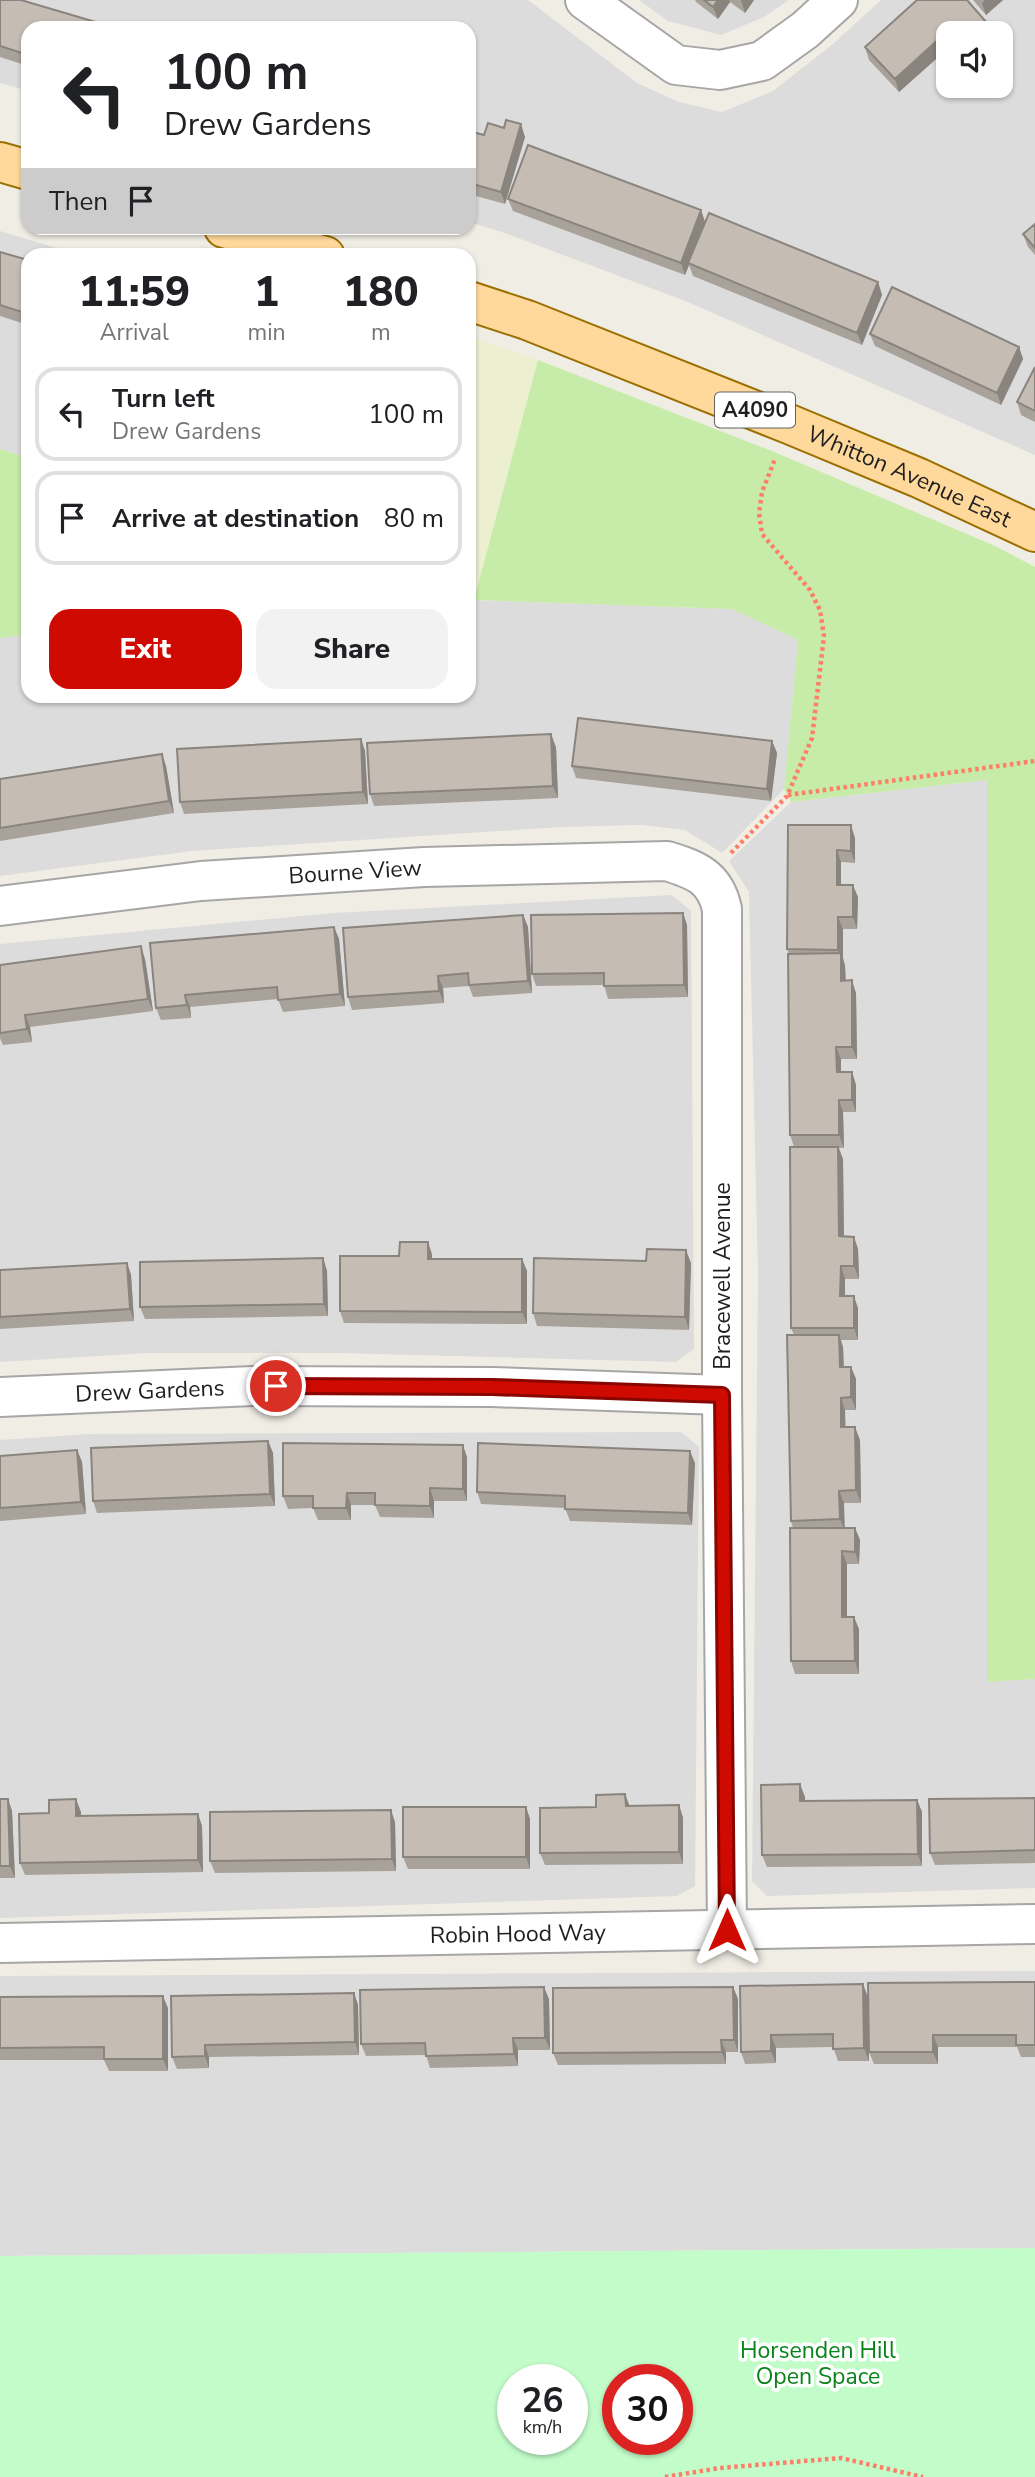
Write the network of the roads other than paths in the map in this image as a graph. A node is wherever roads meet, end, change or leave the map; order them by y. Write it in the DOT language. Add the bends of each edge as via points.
graph roads {
  1 [pos="585,0"];
  2 [pos="838,0"];
  3 [pos="0,162"];
  4 [pos="21,168"];
  5 [pos="249,235"];
  6 [pos="296,248"];
  7 [pos="476,303"];
  8 [pos="1035,532"];
  9 [pos="706,879"];
  10 [pos="0,906"];
  11 [pos="722,1395"];
  12 [pos="0,1397"];
  13 [pos="1035,1924"];
  14 [pos="727,1930"];
  15 [pos="0,1943"];
  1 -- 2 [label="street" via="676,65 720,70 762,61"];
  3 -- 4 [label="main road"];
  5 -- 6 [label="main road"];
  7 -- 8 [label="main road, Whitton Avenue East / A4090" via="789,424"];
  9 -- 10 [label="street, Bourne View" via="696,870 667,861 424,867 201,881"];
  9 -- 11 [label="street, Bracewell Avenue" via="719,893 722,909"];
  11 -- 12 [label="street, Drew Gardens" via="492,1387 253,1386"];
  11 -- 14 [label="street, Bracewell Avenue"];
  13 -- 14 [label="street, Robin Hood Way"];
  14 -- 15 [label="street, Robin Hood Way"];
}
